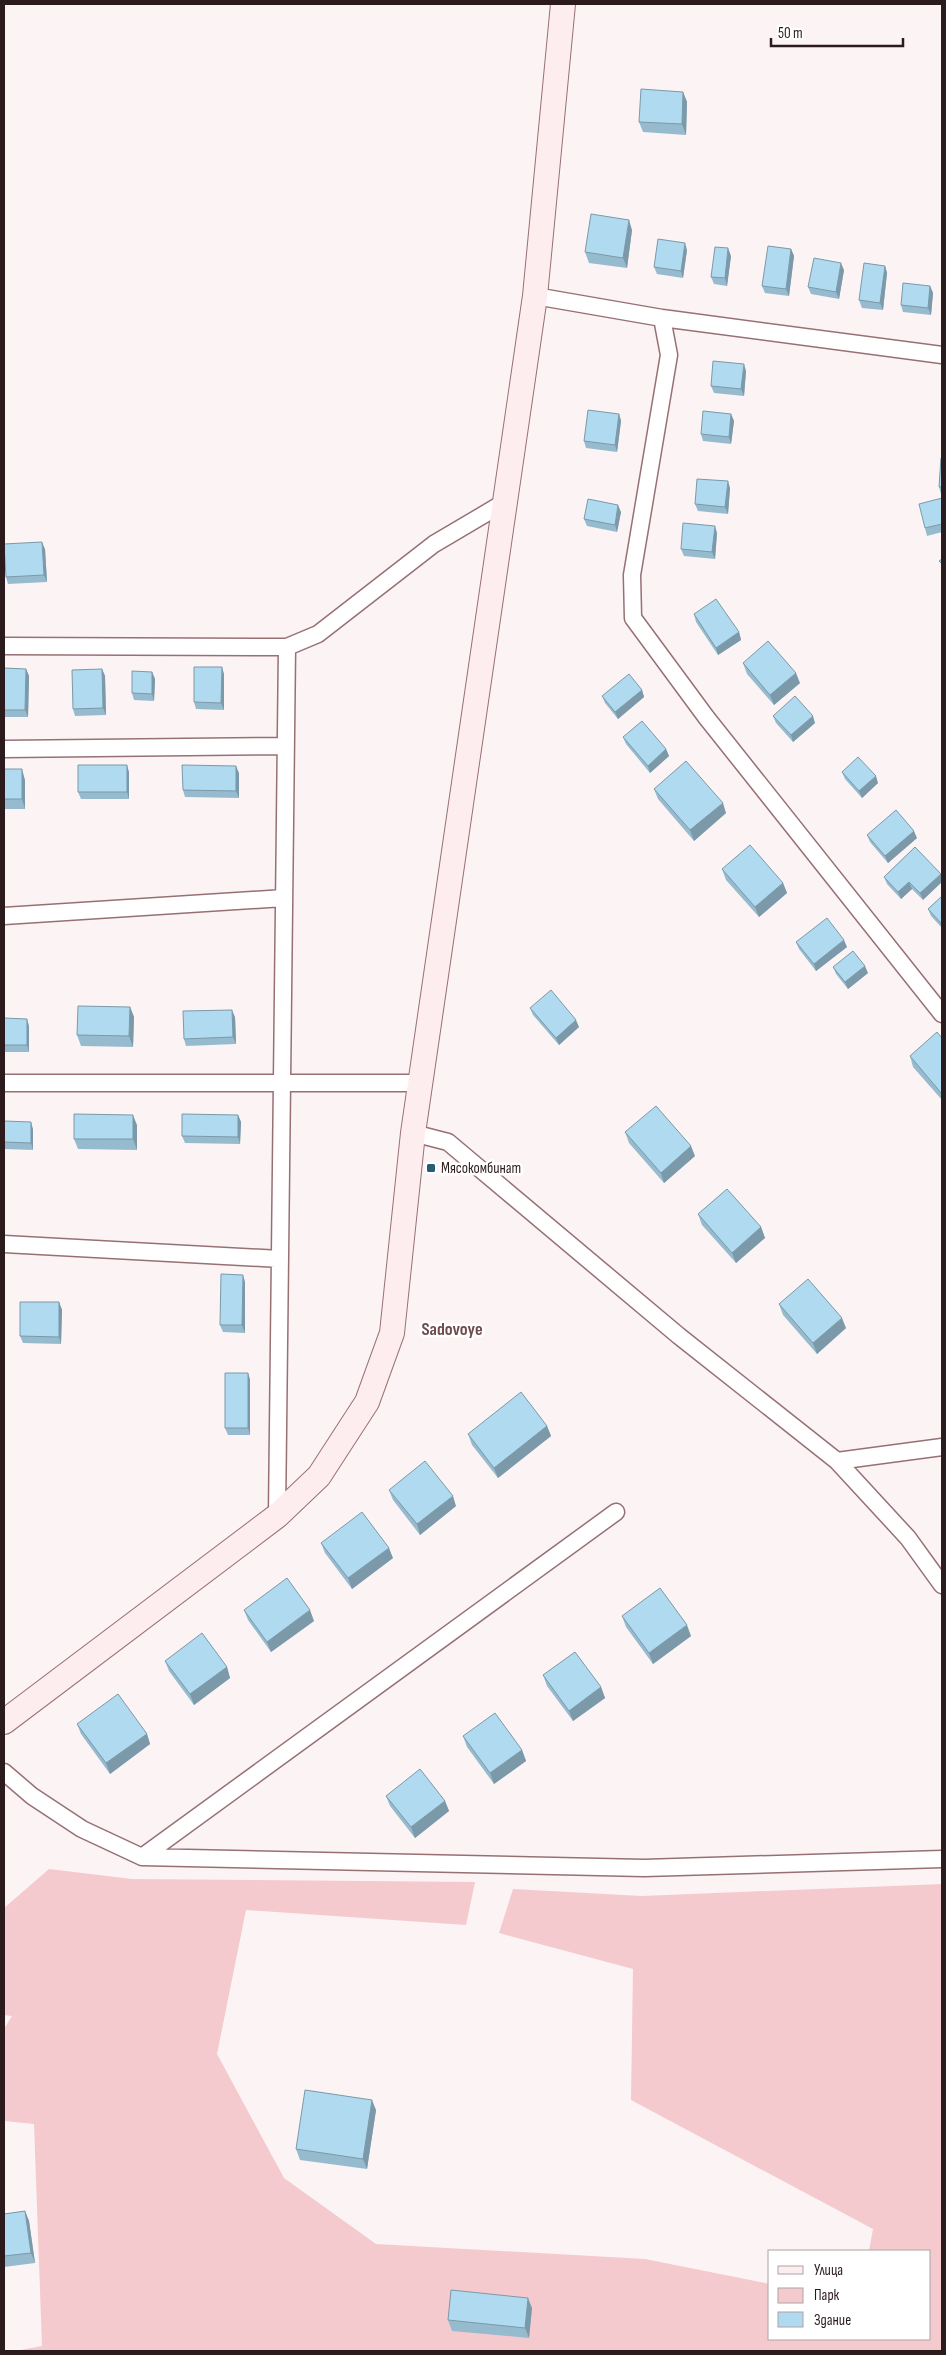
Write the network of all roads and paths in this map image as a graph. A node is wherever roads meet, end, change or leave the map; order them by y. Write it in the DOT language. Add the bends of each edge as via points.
graph roads {
  1 [pos="563,4"];
  2 [pos="535,296"];
  3 [pos="662,318"];
  4 [pos="942,355"];
  5 [pos="505,502"];
  6 [pos="4,646"];
  7 [pos="287,648"];
  8 [pos="286,746"];
  9 [pos="4,749"];
  10 [pos="284,898"];
  11 [pos="4,916"];
  12 [pos="942,1014"];
  13 [pos="282,1081"];
  14 [pos="4,1083"];
  15 [pos="420,1083"];
  16 [pos="413,1133"];
  17 [pos="4,1244"];
  18 [pos="280,1259"];
  19 [pos="942,1447"];
  20 [pos="837,1461"];
  21 [pos="616,1512"];
  22 [pos="277,1516"];
  23 [pos="942,1585"];
  24 [pos="4,1722"];
  25 [pos="4,1772"];
  26 [pos="142,1856"];
  27 [pos="942,1859"];
  1 -- 2 [label="street"];
  2 -- 3 [label="street"];
  2 -- 5 [label="street"];
  3 -- 4 [label="street"];
  3 -- 12 [label="street" via="669,355 632,575 633,618 712,725"];
  5 -- 7 [label="street" via="434,544 318,634"];
  5 -- 15 [label="street"];
  6 -- 7 [label="street"];
  7 -- 8 [label="street"];
  8 -- 9 [label="street"];
  8 -- 10 [label="street"];
  10 -- 11 [label="street"];
  10 -- 13 [label="street"];
  13 -- 14 [label="street"];
  13 -- 15 [label="street"];
  13 -- 18 [label="street"];
  15 -- 16 [label="street"];
  16 -- 20 [label="street" via="448,1142 678,1336"];
  16 -- 22 [label="street" via="392,1333 367,1402 319,1476"];
  17 -- 18 [label="street"];
  18 -- 22 [label="street"];
  19 -- 20 [label="street"];
  20 -- 23 [label="street" via="908,1538"];
  21 -- 26 [label="street"];
  22 -- 24 [label="street"];
  25 -- 26 [label="street" via="32,1796 82,1829"];
  26 -- 27 [label="street" via="644,1868"];
}
